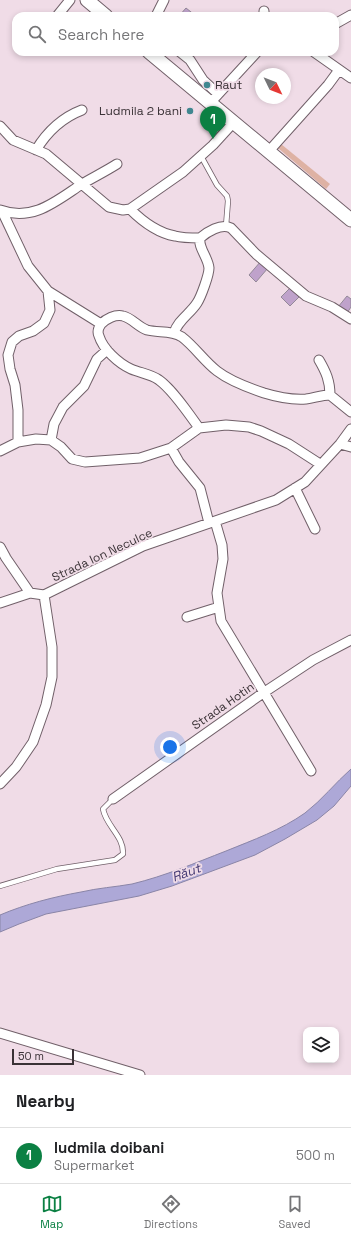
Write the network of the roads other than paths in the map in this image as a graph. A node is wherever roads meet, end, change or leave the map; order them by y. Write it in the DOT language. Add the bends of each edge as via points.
graph roads {
  1 [pos="70,0"];
  2 [pos="87,0"];
  3 [pos="164,0"];
  4 [pos="60,12"];
  5 [pos="101,12"];
  6 [pos="158,12"];
  7 [pos="351,14"];
  8 [pos="339,22"];
  9 [pos="155,56"];
  10 [pos="185,56"];
  11 [pos="254,56"];
  12 [pos="320,56"];
  13 [pos="339,70"];
  14 [pos="351,78"];
  15 [pos="214,98"];
  16 [pos="82,110"];
  17 [pos="234,122"];
  18 [pos="0,126"];
  19 [pos="36,150"];
  20 [pos="269,151"];
  21 [pos="202,156"];
  22 [pos="117,164"];
  23 [pos="81,185"];
  24 [pos="130,209"];
  25 [pos="1,210"];
  26 [pos="351,220"];
  27 [pos="226,226"];
  28 [pos="200,238"];
  29 [pos="48,291"];
  30 [pos="351,319"];
  31 [pos="101,324"];
  32 [pos="174,333"];
  33 [pos="107,350"];
  34 [pos="319,360"];
  35 [pos="330,395"];
  36 [pos="351,412"];
  37 [pos="199,428"];
  38 [pos="351,429"];
  39 [pos="52,440"];
  40 [pos="18,442"];
  41 [pos="340,444"];
  42 [pos="351,446"];
  43 [pos="172,448"];
  44 [pos="0,451"];
  45 [pos="320,464"];
  46 [pos="295,488"];
  47 [pos="212,522"];
  48 [pos="315,528"];
  49 [pos="0,547"];
  50 [pos="30,593"];
  51 [pos="44,596"];
  52 [pos="0,603"];
  53 [pos="219,607"];
  54 [pos="187,617"];
  55 [pos="351,640"];
  56 [pos="263,692"];
  57 [pos="311,771"];
  58 [pos="0,784"];
  59 [pos="113,799"];
  60 [pos="0,886"];
  61 [pos="0,1033"];
  62 [pos="140,1075"];
  1 -- 4 [label="street"];
  2 -- 5 [label="main road"];
  3 -- 6 [label="street"];
  7 -- 8 [label="street"];
  9 -- 15 [label="main road"];
  10 -- 15 [label="street"];
  11 -- 15 [label="street"];
  12 -- 13 [label="street"];
  13 -- 14 [label="street"];
  13 -- 20 [label="street"];
  15 -- 17 [label="main road"];
  16 -- 19 [label="street" via="64,119 48,132"];
  17 -- 20 [label="main road"];
  17 -- 21 [label="street"];
  18 -- 19 [label="street" via="13,140"];
  19 -- 23 [label="street" via="46,154"];
  20 -- 26 [label="main road"];
  21 -- 24 [label="street"];
  21 -- 27 [label="lane" via="217,185 227,196"];
  22 -- 23 [label="street"];
  23 -- 24 [label="street" via="109,207"];
  23 -- 25 [label="street" via="44,208 20,214"];
  24 -- 28 [label="street" via="168,235"];
  25 -- 29 [label="street" via="28,266"];
  27 -- 28 [label="street"];
  27 -- 30 [label="street" via="306,296 332,307"];
  28 -- 32 [label="street" via="209,269 197,303"];
  29 -- 31 [label="street"];
  29 -- 40 [label="street" via="50,310 44,323 12,342 8,354 18,410"];
  31 -- 32 [label="street" via="113,316 123,316 139,327"];
  31 -- 33 [label="street" via="98,335"];
  32 -- 35 [label="street" via="189,343 218,372 251,388 291,399"];
  33 -- 37 [label="street" via="129,368 160,381"];
  33 -- 39 [label="street" via="97,359 84,386 63,407 54,424"];
  34 -- 35 [label="street" via="330,382"];
  35 -- 36 [label="street"];
  37 -- 43 [label="street"];
  37 -- 45 [label="street" via="226,425 249,427 289,444"];
  38 -- 41 [label="street, Strada Ion Neculce"];
  39 -- 40 [label="street"];
  39 -- 43 [label="street" via="72,459 85,462 140,458"];
  40 -- 44 [label="street"];
  41 -- 42 [label="street"];
  41 -- 45 [label="street, Strada Ion Neculce"];
  43 -- 47 [label="street" via="179,462 200,488"];
  45 -- 46 [label="street, Strada Ion Neculce" via="305,482"];
  46 -- 47 [label="street, Strada Ion Neculce" via="276,500"];
  46 -- 48 [label="street"];
  47 -- 51 [label="street, Strada Ion Neculce" via="143,546"];
  47 -- 53 [label="street" via="222,545 223,559 217,593"];
  49 -- 50 [label="street"];
  50 -- 51 [label="street, Strada Ion Neculce"];
  50 -- 52 [label="street"];
  51 -- 58 [label="street" via="52,647 52,677 46,705 33,742 16,767"];
  53 -- 54 [label="street"];
  53 -- 56 [label="street" via="221,621"];
  55 -- 56 [label="street, Strada Hotin" via="313,660"];
  56 -- 57 [label="street"];
  56 -- 59 [label="street, Strada Hotin"];
  59 -- 60 [label="lane" via="103,808 104,817 124,846 123,854 115,860 57,869"];
  61 -- 62 [label="street"];
}
